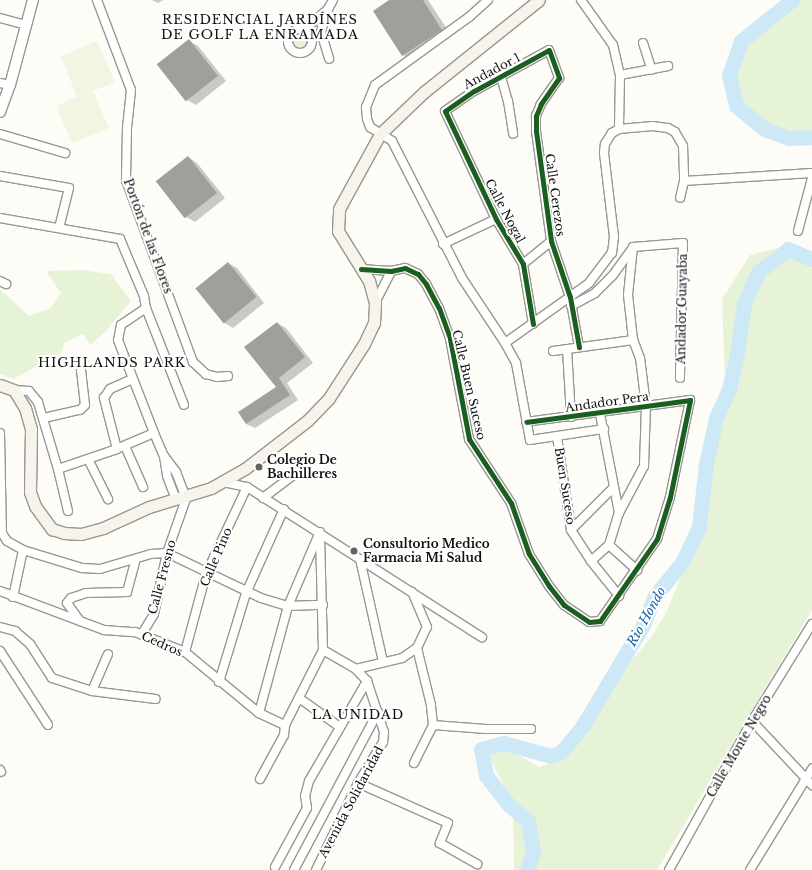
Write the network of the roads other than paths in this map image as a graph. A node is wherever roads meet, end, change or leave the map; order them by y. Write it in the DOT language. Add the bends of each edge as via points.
graph roads {
  1 [pos="33,0"];
  2 [pos="97,0"];
  3 [pos="333,0"];
  4 [pos="488,0"];
  5 [pos="539,0"];
  6 [pos="581,0"];
  7 [pos="328,9"];
  8 [pos="0,18"];
  9 [pos="27,25"];
  10 [pos="304,30"];
  11 [pos="643,43"];
  12 [pos="548,50"];
  13 [pos="329,59"];
  14 [pos="668,66"];
  15 [pos="652,70"];
  16 [pos="620,75"];
  17 [pos="501,77"];
  18 [pos="0,83"];
  19 [pos="10,86"];
  20 [pos="445,111"];
  21 [pos="0,112"];
  22 [pos="619,129"];
  23 [pos="0,134"];
  24 [pos="380,134"];
  25 [pos="512,134"];
  26 [pos="65,153"];
  27 [pos="812,173"];
  28 [pos="0,176"];
  29 [pos="812,178"];
  30 [pos="684,181"];
  31 [pos="680,198"];
  32 [pos="0,218"];
  33 [pos="496,219"];
  34 [pos="59,228"];
  35 [pos="798,231"];
  36 [pos="551,241"];
  37 [pos="443,244"];
  38 [pos="633,247"];
  39 [pos="523,264"];
  40 [pos="361,269"];
  41 [pos="391,271"];
  42 [pos="570,297"];
  43 [pos="375,303"];
  44 [pos="571,306"];
  45 [pos="146,308"];
  46 [pos="533,324"];
  47 [pos="633,340"];
  48 [pos="505,343"];
  49 [pos="579,347"];
  50 [pos="567,349"];
  51 [pos="553,351"];
  52 [pos="80,361"];
  53 [pos="228,376"];
  54 [pos="680,378"];
  55 [pos="132,379"];
  56 [pos="0,385"];
  57 [pos="14,390"];
  58 [pos="184,405"];
  59 [pos="646,406"];
  60 [pos="600,414"];
  61 [pos="44,418"];
  62 [pos="570,418"];
  63 [pos="526,422"];
  64 [pos="604,429"];
  65 [pos="0,433"];
  66 [pos="154,433"];
  67 [pos="557,437"];
  68 [pos="121,448"];
  69 [pos="88,459"];
  70 [pos="58,469"];
  71 [pos="300,470"];
  72 [pos="223,482"];
  73 [pos="143,487"];
  74 [pos="247,487"];
  75 [pos="613,488"];
  76 [pos="183,497"];
  77 [pos="263,498"];
  78 [pos="108,499"];
  79 [pos="284,509"];
  80 [pos="68,510"];
  81 [pos="619,513"];
  82 [pos="571,530"];
  83 [pos="320,532"];
  84 [pos="609,545"];
  85 [pos="23,550"];
  86 [pos="167,553"];
  87 [pos="136,559"];
  88 [pos="360,559"];
  89 [pos="591,561"];
  90 [pos="637,570"];
  91 [pos="206,574"];
  92 [pos="0,592"];
  93 [pos="412,592"];
  94 [pos="246,593"];
  95 [pos="14,596"];
  96 [pos="619,596"];
  97 [pos="323,605"];
  98 [pos="288,606"];
  99 [pos="81,622"];
  100 [pos="812,624"];
  101 [pos="0,627"];
  102 [pos="142,634"];
  103 [pos="482,638"];
  104 [pos="417,648"];
  105 [pos="323,650"];
  106 [pos="185,652"];
  107 [pos="1,653"];
  108 [pos="108,654"];
  109 [pos="383,662"];
  110 [pos="356,669"];
  111 [pos="367,681"];
  112 [pos="219,682"];
  113 [pos="92,691"];
  114 [pos="298,698"];
  115 [pos="155,699"];
  116 [pos="378,712"];
  117 [pos="259,713"];
  118 [pos="752,721"];
  119 [pos="48,725"];
  120 [pos="285,725"];
  121 [pos="432,725"];
  122 [pos="340,727"];
  123 [pos="531,729"];
  124 [pos="414,763"];
  125 [pos="812,769"];
  126 [pos="260,779"];
  127 [pos="809,782"];
  128 [pos="358,783"];
  129 [pos="477,864"];
  130 [pos="275,867"];
  131 [pos="294,870"];
  132 [pos="316,870"];
  133 [pos="669,870"];
  134 [pos="750,870"];
  1 -- 9 [label="street"];
  2 -- 53 [label="street, Portón de las Flores" via="131,90 126,180 193,362 206,374"];
  3 -- 7 [label="street"];
  4 -- 24 [label="street" via="469,17 376,85 366,107 366,113 370,127"];
  5 -- 24 [label="main road" via="424,92"];
  6 -- 16 [label="street" via="613,45"];
  7 -- 10 [label="street"];
  7 -- 13 [label="street" via="321,32"];
  8 -- 9 [label="street"];
  9 -- 19 [label="street"];
  11 -- 15 [label="street"];
  12 -- 17 [label="street, Andador 1"];
  12 -- 36 [label="street, Calle Cerezos" via="559,78 539,110 536,132"];
  14 -- 15 [label="street"];
  15 -- 16 [label="street"];
  16 -- 22 [label="street"];
  17 -- 20 [label="street, Andador 1" via="474,90"];
  17 -- 25 [label="street" via="508,101"];
  18 -- 19 [label="street"];
  19 -- 21 [label="street"];
  20 -- 33 [label="street, Calle Nogal"];
  22 -- 30 [label="street" via="653,126 668,128 675,132 683,146"];
  22 -- 42 [label="street" via="607,138 604,153 614,236 612,253 589,283"];
  23 -- 26 [label="street"];
  24 -- 37 [label="street" via="392,141"];
  24 -- 40 [label="main road" via="339,209 338,231"];
  27 -- 30 [label="street"];
  28 -- 34 [label="street" via="69,188"];
  29 -- 35 [label="street"];
  30 -- 31 [label="street"];
  32 -- 34 [label="street"];
  33 -- 37 [label="street"];
  33 -- 39 [label="street, Calle Nogal"];
  34 -- 45 [label="street" via="120,239 144,296"];
  36 -- 39 [label="street"];
  36 -- 42 [label="street, Calle Cerezos"];
  37 -- 48 [label="street" via="466,285"];
  38 -- 44 [label="street" via="613,275 595,293"];
  38 -- 47 [label="street" via="628,295"];
  38 -- 54 [label="street, Andador Guayaba" via="683,243"];
  39 -- 46 [label="street, Calle Nogal"];
  40 -- 41 [label="street, Calle Buen Suceso"];
  40 -- 43 [label="main road" via="369,281"];
  41 -- 43 [label="street"];
  41 -- 96 [label="street, Calle Buen Suceso" via="405,268 418,274 426,284 450,339 469,439 511,503 529,554 538,570 564,605 589,622 600,621"];
  42 -- 44 [label="street, Calle Cerezos"];
  42 -- 46 [label="street"];
  43 -- 72 [label="main road" via="374,323 364,344 329,398 308,420"];
  44 -- 49 [label="street, Calle Cerezos"];
  45 -- 55 [label="street" via="122,326 118,333 118,340"];
  45 -- 58 [label="street"];
  46 -- 48 [label="street"];
  47 -- 49 [label="street"];
  47 -- 59 [label="street" via="640,358"];
  48 -- 63 [label="street" via="516,363"];
  49 -- 50 [label="street"];
  50 -- 51 [label="street"];
  50 -- 62 [label="street"];
  52 -- 61 [label="street" via="85,405 80,410"];
  55 -- 66 [label="street"];
  55 -- 68 [label="street" via="110,389 104,398"];
  56 -- 57 [label="main road"];
  57 -- 61 [label="street" via="29,391 38,402"];
  57 -- 76 [label="main road" via="25,408 31,430 30,492 35,506 52,529 81,534"];
  59 -- 60 [label="street, Andador Pera"];
  59 -- 81 [label="street" via="644,466"];
  59 -- 90 [label="street, Andador Pera" via="690,400 670,497 657,540"];
  60 -- 62 [label="street, Andador Pera"];
  60 -- 64 [label="street"];
  61 -- 70 [label="street"];
  62 -- 63 [label="street, Andador Pera"];
  63 -- 67 [label="street, Buen Suceso" via="530,440"];
  64 -- 67 [label="street"];
  64 -- 75 [label="street"];
  65 -- 85 [label="street" via="2,533 7,541"];
  66 -- 68 [label="street"];
  66 -- 76 [label="street" via="164,456 176,472"];
  67 -- 82 [label="street, Buen Suceso"];
  68 -- 69 [label="street"];
  68 -- 73 [label="street"];
  69 -- 70 [label="street"];
  69 -- 78 [label="street"];
  70 -- 80 [label="street"];
  71 -- 77 [label="street"];
  72 -- 74 [label="street"];
  72 -- 76 [label="main road"];
  74 -- 77 [label="street"];
  74 -- 91 [label="street, Calle Pino"];
  75 -- 81 [label="street"];
  75 -- 82 [label="street"];
  76 -- 86 [label="street, Calle Fresno"];
  77 -- 79 [label="street"];
  79 -- 83 [label="street"];
  79 -- 94 [label="street"];
  81 -- 84 [label="street"];
  82 -- 89 [label="street, Buen Suceso"];
  83 -- 88 [label="street"];
  83 -- 97 [label="street"];
  83 -- 98 [label="street"];
  84 -- 89 [label="street"];
  84 -- 90 [label="street"];
  85 -- 87 [label="street" via="82,568 100,569"];
  85 -- 95 [label="street"];
  86 -- 87 [label="street" via="151,554"];
  86 -- 91 [label="street"];
  86 -- 102 [label="street, Calle Fresno" via="154,614"];
  87 -- 99 [label="street" via="127,592 86,593 71,598 67,603"];
  88 -- 93 [label="street"];
  88 -- 109 [label="street"];
  89 -- 96 [label="street, Buen Suceso"];
  90 -- 96 [label="street"];
  91 -- 94 [label="street"];
  91 -- 106 [label="street, Calle Pino"];
  92 -- 95 [label="street, Cedros"];
  93 -- 103 [label="street"];
  93 -- 104 [label="street" via="427,626"];
  94 -- 98 [label="street"];
  94 -- 112 [label="street"];
  95 -- 99 [label="street, Cedros"];
  97 -- 98 [label="street"];
  97 -- 105 [label="street"];
  98 -- 117 [label="street"];
  99 -- 102 [label="street, Cedros" via="104,630"];
  100 -- 118 [label="street, Calle Monte Negro"];
  101 -- 113 [label="street" via="15,632 30,644 52,678"];
  102 -- 106 [label="street, Cedros"];
  104 -- 109 [label="street" via="402,658"];
  104 -- 121 [label="street" via="428,690"];
  105 -- 110 [label="street, Avenida Solidaridad"];
  105 -- 114 [label="street"];
  106 -- 112 [label="street, Cedros"];
  107 -- 119 [label="street"];
  108 -- 113 [label="street"];
  109 -- 110 [label="street"];
  110 -- 111 [label="street, Avenida Solidaridad"];
  111 -- 116 [label="street, Avenida Solidaridad"];
  111 -- 122 [label="street"];
  112 -- 117 [label="street, Cedros"];
  113 -- 115 [label="street"];
  114 -- 120 [label="street"];
  114 -- 122 [label="street"];
  116 -- 128 [label="street, Avenida Solidaridad" via="384,732 383,742"];
  116 -- 131 [label="street"];
  117 -- 120 [label="street, Cedros"];
  118 -- 127 [label="street"];
  118 -- 133 [label="street, Calle Monte Negro"];
  120 -- 126 [label="street" via="284,735"];
  121 -- 123 [label="street"];
  121 -- 124 [label="street"];
  122 -- 130 [label="street" via="309,780 305,796 307,808"];
  125 -- 127 [label="street"];
  127 -- 134 [label="street"];
  128 -- 129 [label="street" via="448,823 440,843"];
  128 -- 132 [label="street, Avenida Solidaridad"];
}
